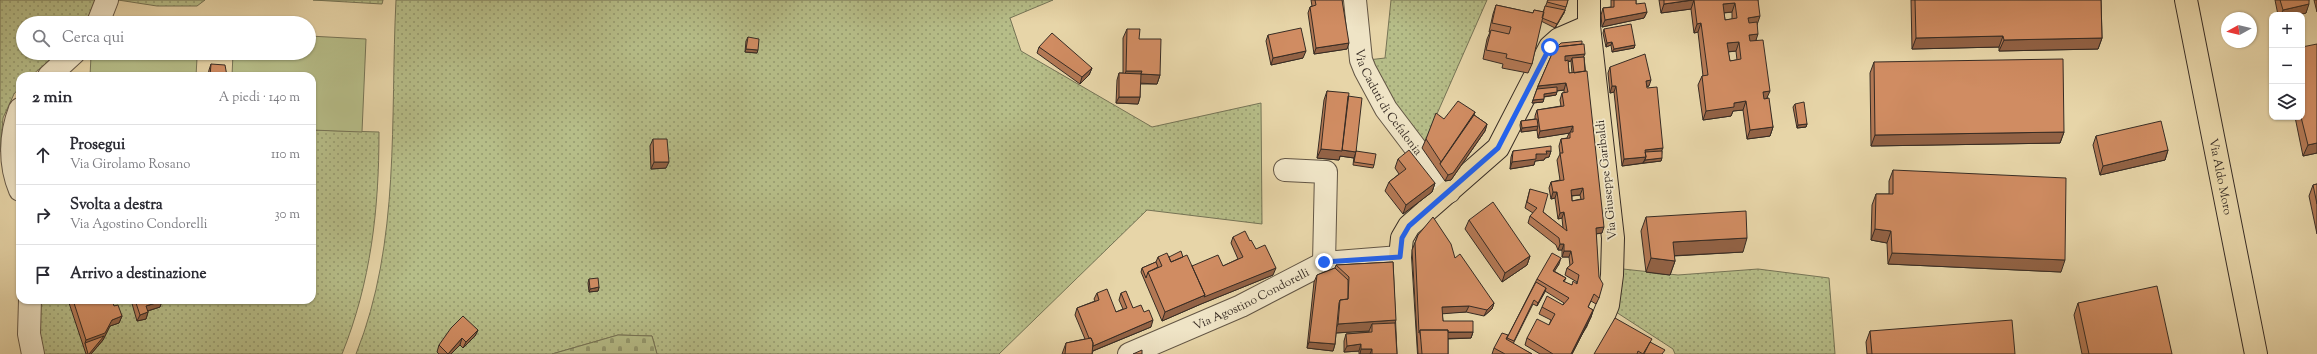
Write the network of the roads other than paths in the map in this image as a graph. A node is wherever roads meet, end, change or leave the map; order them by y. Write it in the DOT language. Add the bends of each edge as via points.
graph roads {
  1 [pos="107,0"];
  2 [pos="1354,0"];
  3 [pos="1589,0"];
  4 [pos="2186,0"];
  5 [pos="101,16"];
  6 [pos="1589,26"];
  7 [pos="66,60"];
  8 [pos="53,72"];
  9 [pos="16,119"];
  10 [pos="1285,170"];
  11 [pos="16,175"];
  12 [pos="1449,192"];
  13 [pos="1400,257"];
  14 [pos="1324,262"];
  15 [pos="30,304"];
  16 [pos="33,354"];
  17 [pos="1129,354"];
  18 [pos="1406,354"];
  19 [pos="1583,354"];
  20 [pos="2256,354"];
  1 -- 5 [label="street"];
  2 -- 12 [label="street, Via Caduti di Cefalonia" via="1361,60 1365,70 1386,109"];
  3 -- 6 [label="main road, Via Giuseppe Garibaldi"];
  4 -- 20 [label="main road, Via Aldo Moro"];
  6 -- 12 [label="main road" via="1560,39 1550,47 1498,148"];
  6 -- 19 [label="main road, Via Giuseppe Garibaldi" via="1609,194 1613,261 1608,305 1597,332"];
  7 -- 8 [label="street"];
  9 -- 11 [label="street" via="12,145"];
  10 -- 14 [label="street" via="1326,172"];
  12 -- 13 [label="main road" via="1409,226 1402,238"];
  13 -- 14 [label="street, Via Agostino Condorelli"];
  13 -- 18 [label="main road"];
  14 -- 17 [label="street, Via Agostino Condorelli" via="1241,306"];
  15 -- 16 [label="street" via="29,334"];
}
